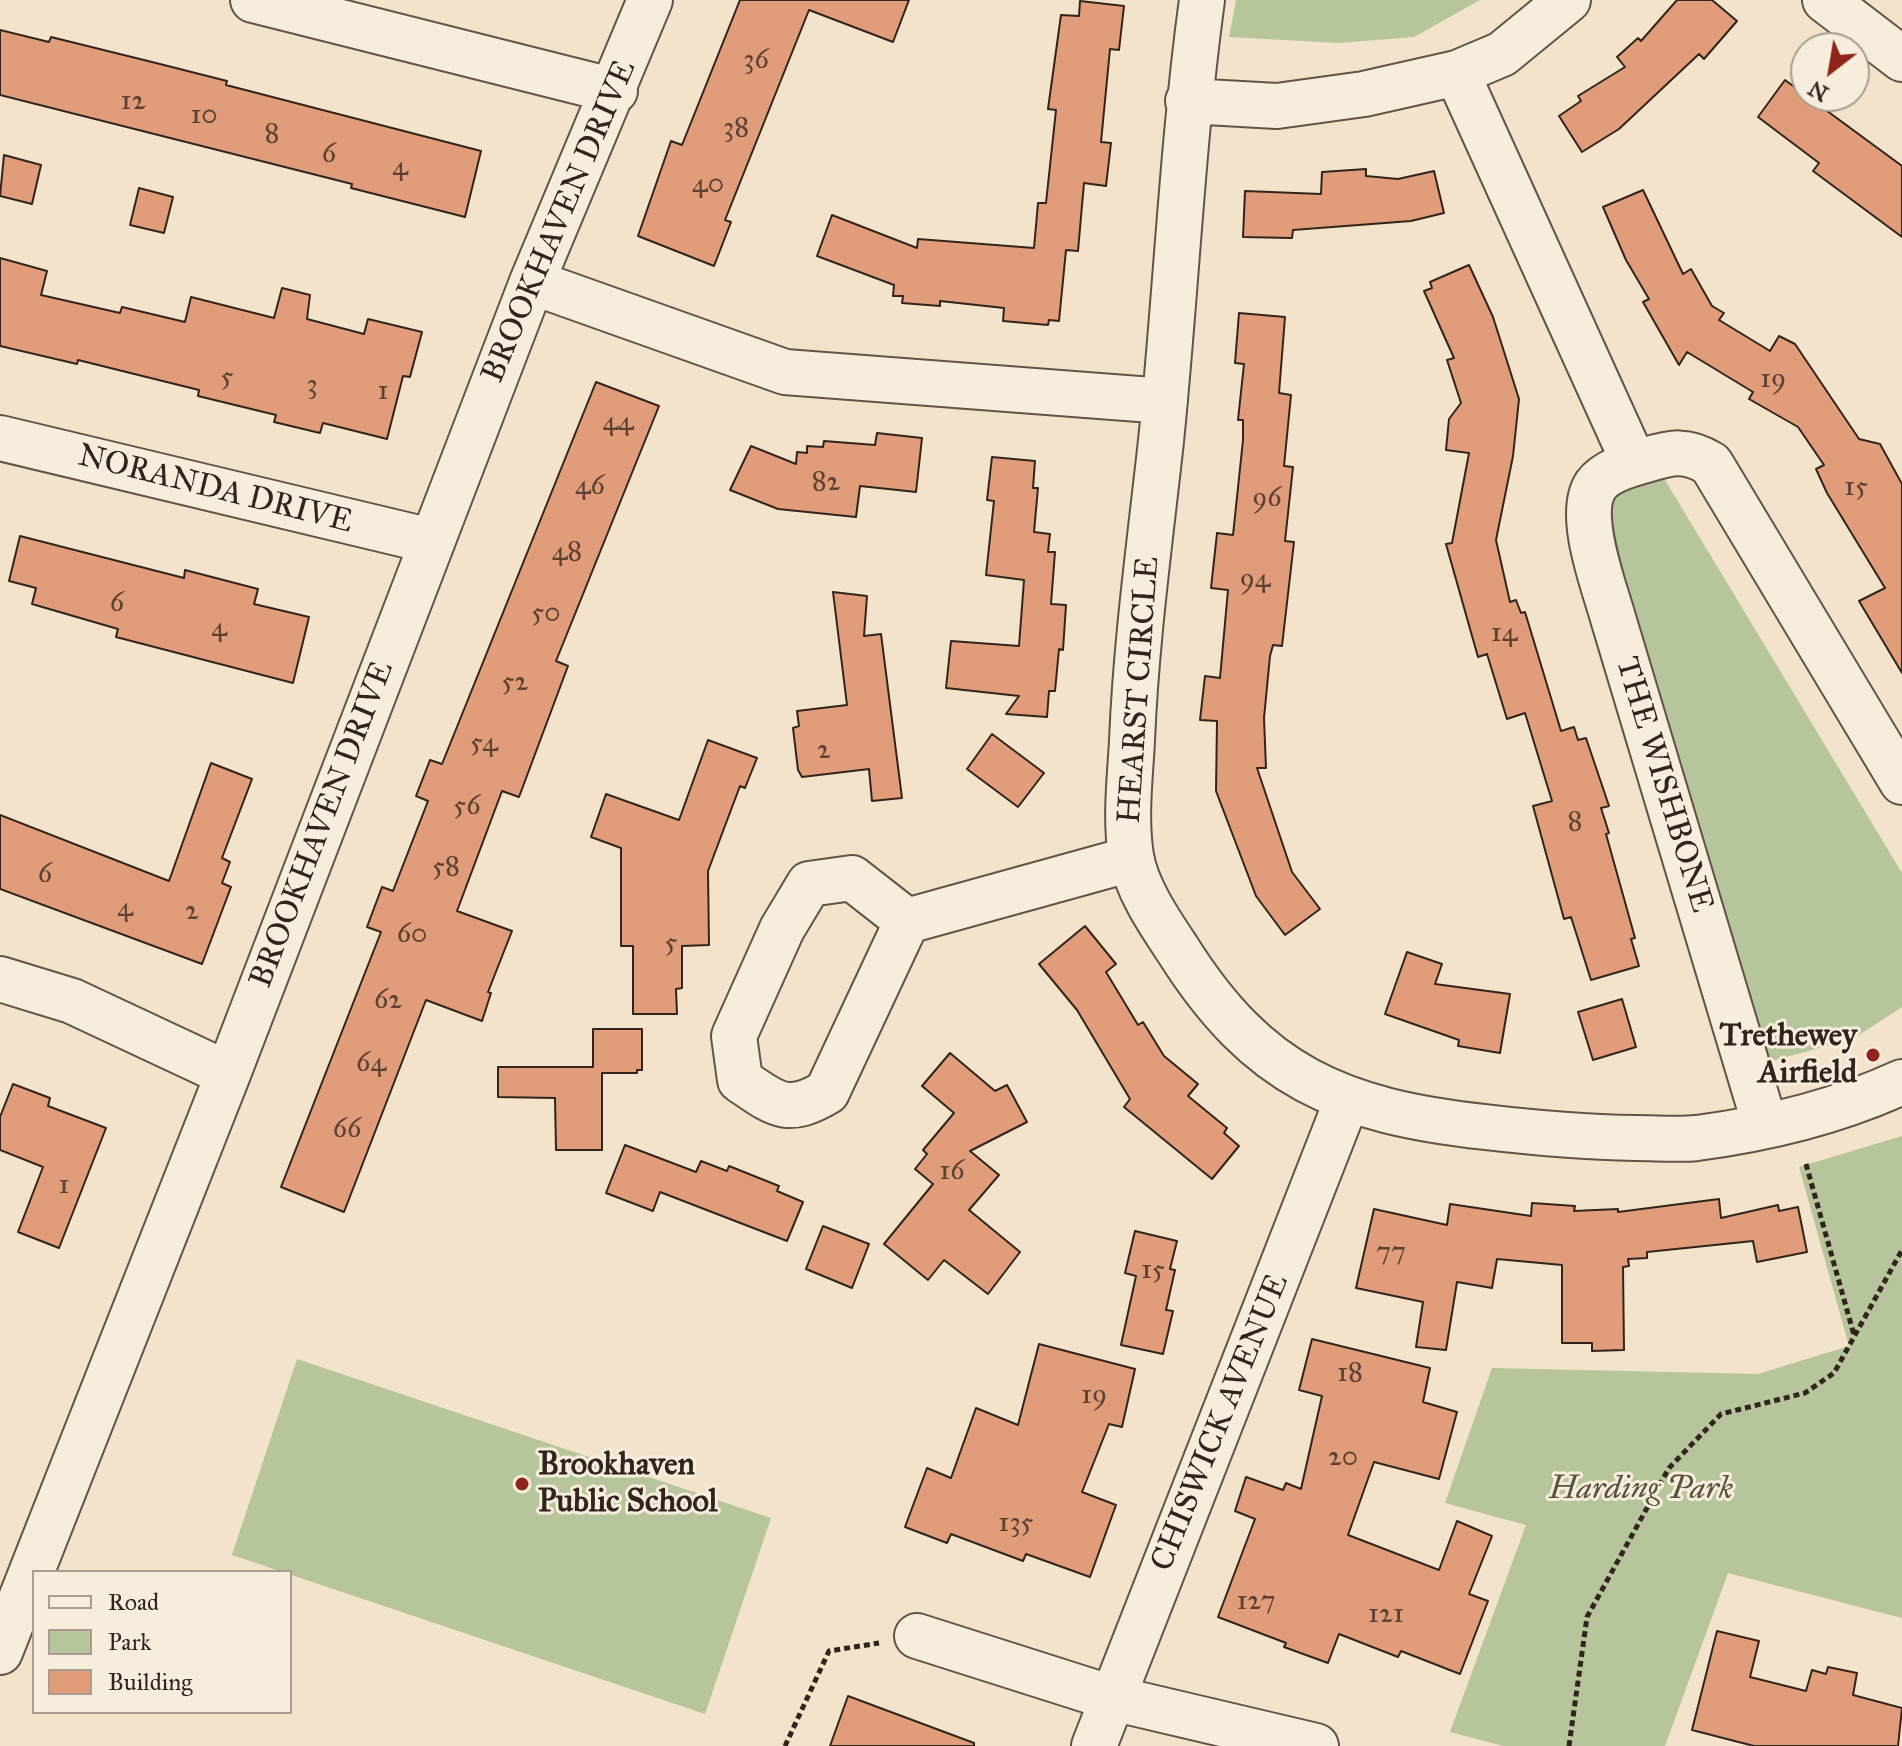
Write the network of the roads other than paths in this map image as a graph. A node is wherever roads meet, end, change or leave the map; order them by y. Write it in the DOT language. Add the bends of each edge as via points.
graph roads {
  1 [pos="253,0"];
  2 [pos="650,0"];
  3 [pos="1202,0"];
  4 [pos="1568,0"];
  5 [pos="1825,0"];
  6 [pos="1901,56"];
  7 [pos="1457,73"];
  8 [pos="615,91"];
  9 [pos="1188,101"];
  10 [pos="532,282"];
  11 [pos="1165,401"];
  12 [pos="0,438"];
  13 [pos="1634,463"];
  14 [pos="431,541"];
  15 [pos="1902,782"];
  16 [pos="1131,859"];
  17 [pos="907,921"];
  18 [pos="0,979"];
  19 [pos="228,1074"];
  20 [pos="1902,1082"];
  21 [pos="1347,1100"];
  22 [pos="1765,1125"];
  23 [pos="10,1596"];
  24 [pos="917,1636"];
  25 [pos="0,1652"];
  26 [pos="1112,1698"];
  27 [pos="1094,1746"];
  28 [pos="1316,1746"];
  1 -- 8 [label="street"];
  2 -- 8 [label="street, BROOKHAVEN DRIVE"];
  3 -- 9 [label="street, HEARST CIRCLE"];
  4 -- 7 [label="street" via="1502,54"];
  5 -- 6 [label="street"];
  7 -- 9 [label="street" via="1277,106"];
  7 -- 13 [label="street"];
  8 -- 10 [label="street, BROOKHAVEN DRIVE"];
  9 -- 11 [label="street, HEARST CIRCLE"];
  10 -- 11 [label="street" via="785,372"];
  10 -- 14 [label="street, BROOKHAVEN DRIVE"];
  11 -- 16 [label="street, HEARST CIRCLE" via="1133,707"];
  12 -- 14 [label="street, NORANDA DRIVE"];
  13 -- 15 [label="street, THE WISHBONE" via="1679,451 1711,464"];
  13 -- 22 [label="street, THE WISHBONE" via="1595,485 1589,511 1593,542"];
  14 -- 19 [label="street, BROOKHAVEN DRIVE"];
  16 -- 17 [label="street"];
  16 -- 21 [label="street, HEARST CIRCLE" via="1157,917 1214,1005 1258,1050"];
  17 -- 17 [label="street" via="852,878 809,884 782,929 734,1036 740,1080 774,1103 804,1106 827,1092"];
  18 -- 19 [label="street" via="72,1001"];
  19 -- 23 [label="street, BROOKHAVEN DRIVE"];
  20 -- 22 [label="street, HEARST CIRCLE" via="1865,1099"];
  21 -- 22 [label="street, HEARST CIRCLE" via="1420,1120 1563,1136 1694,1139"];
  21 -- 26 [label="street, CHISWICK AVENUE"];
  23 -- 25 [label="street, BROOKHAVEN DRIVE"];
  24 -- 26 [label="street"];
  26 -- 27 [label="street, CHISWICK AVENUE"];
  26 -- 28 [label="street"];
}
